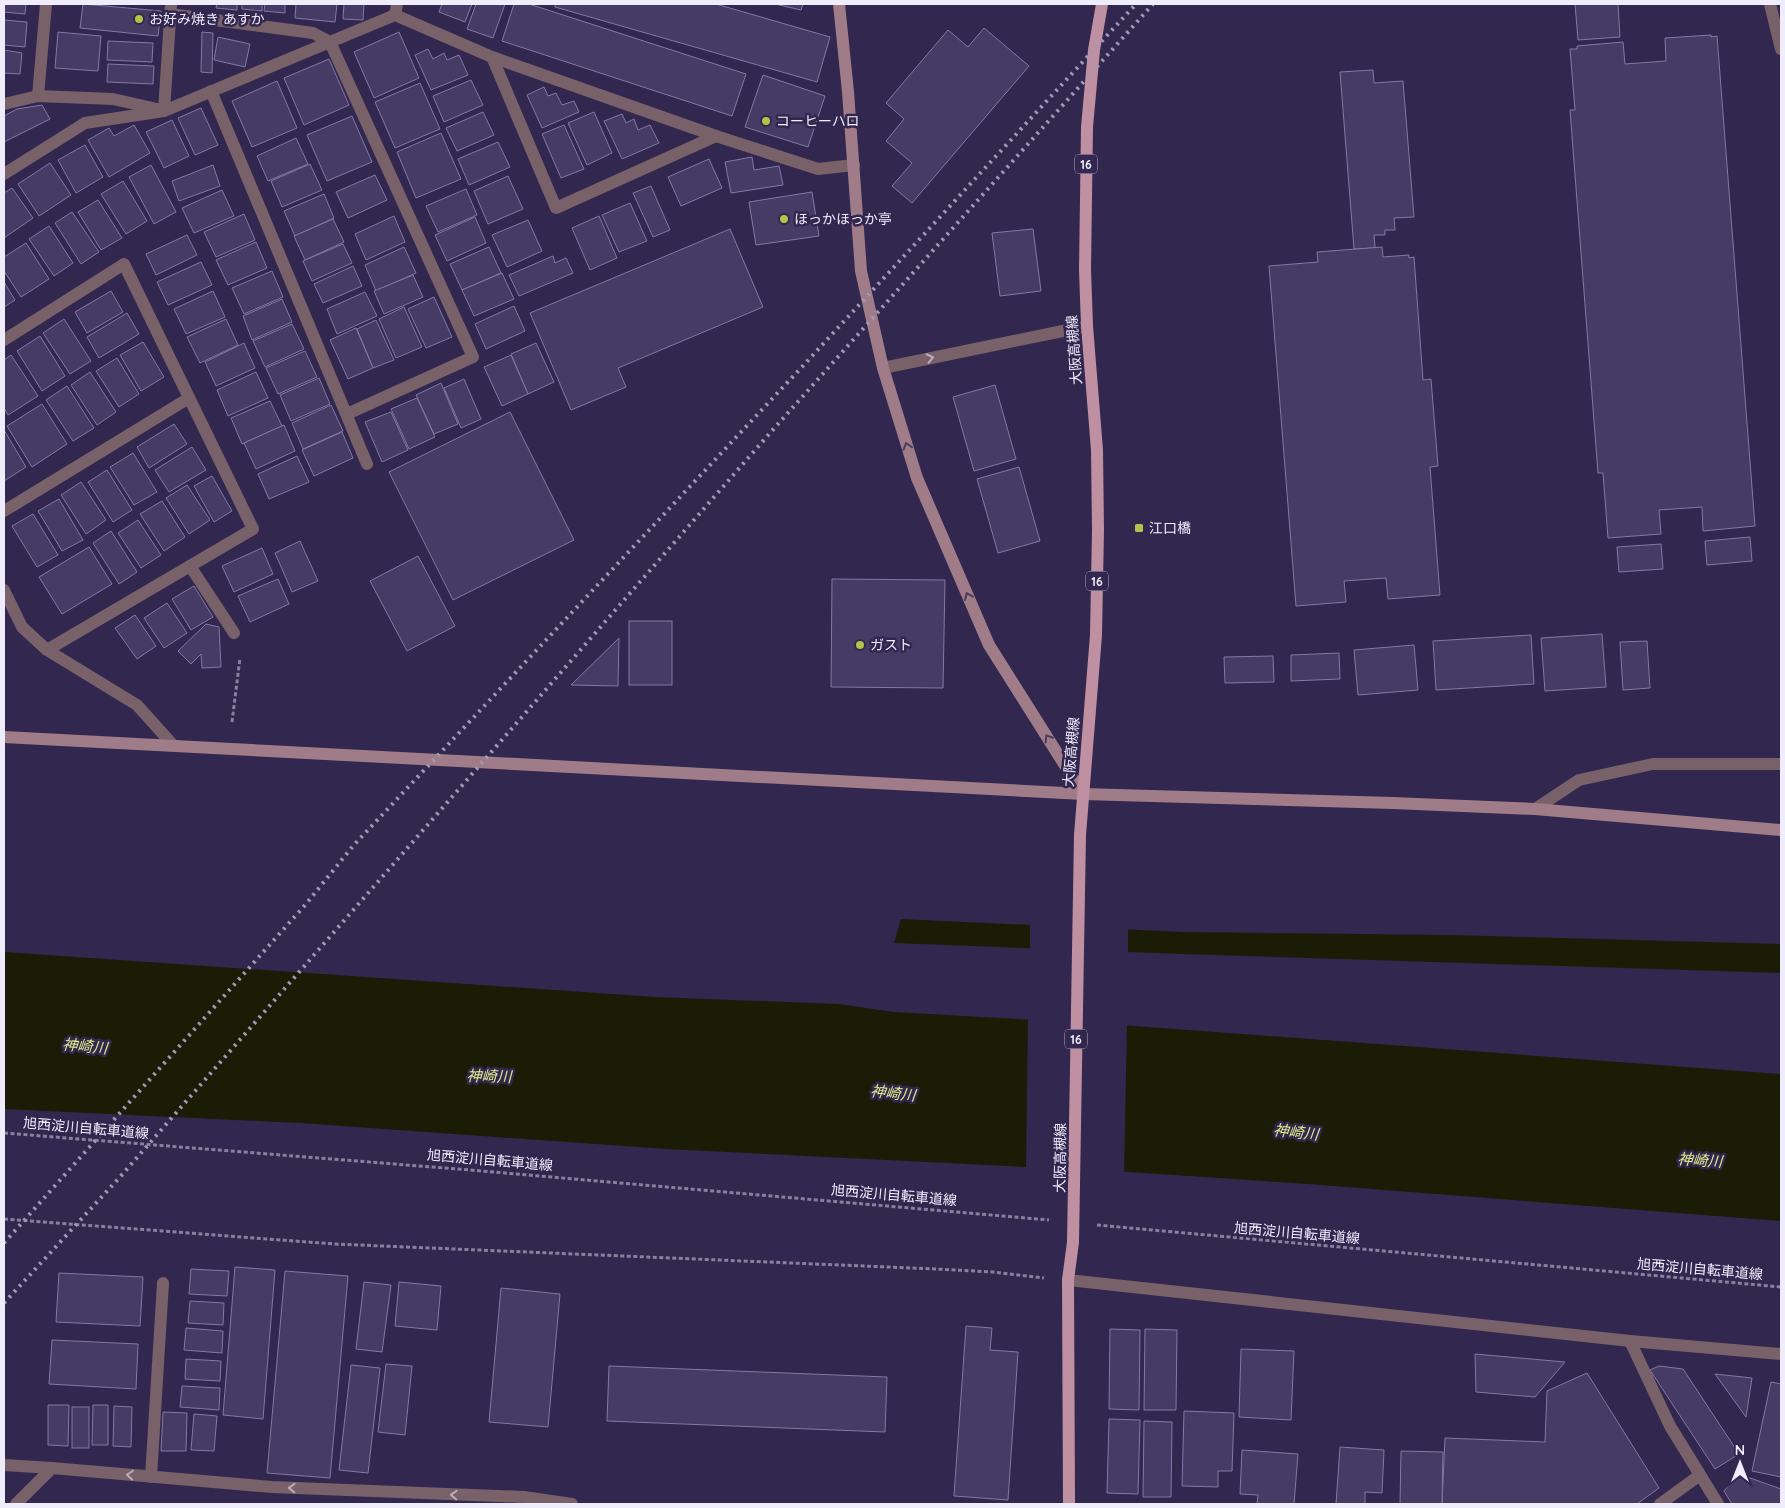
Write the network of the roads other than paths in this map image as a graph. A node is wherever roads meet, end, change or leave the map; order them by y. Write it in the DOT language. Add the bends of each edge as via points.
graph roads {
  1 [pos="46,4"];
  2 [pos="839,4"];
  3 [pos="1102,4"];
  4 [pos="1770,4"];
  5 [pos="170,9"];
  6 [pos="396,9"];
  7 [pos="330,42"];
  8 [pos="1781,48"];
  9 [pos="492,57"];
  10 [pos="211,91"];
  11 [pos="38,96"];
  12 [pos="4,104"];
  13 [pos="164,111"];
  14 [pos="716,136"];
  15 [pos="854,165"];
  16 [pos="4,174"];
  17 [pos="1086,326"];
  18 [pos="4,340"];
  19 [pos="883,368"];
  20 [pos="189,398"];
  21 [pos="347,414"];
  22 [pos="368,464"];
  23 [pos="4,511"];
  24 [pos="190,566"];
  25 [pos="4,590"];
  26 [pos="234,633"];
  27 [pos="47,650"];
  28 [pos="4,736"];
  29 [pos="173,745"];
  30 [pos="1781,764"];
  31 [pos="1083,794"];
  32 [pos="1535,809"];
  33 [pos="1781,830"];
  34 [pos="1068,1280"];
  35 [pos="163,1283"];
  36 [pos="1630,1341"];
  37 [pos="1781,1354"];
  38 [pos="4,1465"];
  39 [pos="52,1468"];
  40 [pos="1700,1475"];
  41 [pos="151,1476"];
  42 [pos="16,1504"];
  43 [pos="572,1504"];
  44 [pos="1069,1504"];
  45 [pos="1660,1504"];
  46 [pos="1718,1504"];
  1 -- 11 [label="street"];
  2 -- 15 [label="street"];
  3 -- 17 [label="main road, 大阪高槻線 / 16" via="1086,127"];
  4 -- 8 [label="street"];
  5 -- 7 [label="street" via="313,33"];
  5 -- 13 [label="street"];
  6 -- 7 [label="street"];
  6 -- 9 [label="street"];
  7 -- 10 [label="street"];
  7 -- 21 [label="street" via="473,356"];
  9 -- 14 [label="street"];
  9 -- 14 [label="street" via="556,208"];
  10 -- 13 [label="street"];
  10 -- 21 [label="street"];
  11 -- 12 [label="street"];
  11 -- 13 [label="street" via="113,99"];
  13 -- 16 [label="street" via="85,123"];
  14 -- 15 [label="street" via="818,169"];
  15 -- 19 [label="street" via="862,271"];
  19 -- 17 [label="street, one-way"];
  17 -- 31 [label="main road, 大阪高槻線 / 16" via="1097,450 1098,530 1096,635"];
  18 -- 20 [label="street" via="124,264"];
  31 -- 19 [label="street, one-way" via="989,645 917,478"];
  20 -- 23 [label="street"];
  20 -- 24 [label="street" via="253,529"];
  21 -- 22 [label="street"];
  24 -- 26 [label="street"];
  24 -- 27 [label="street"];
  25 -- 27 [label="street" via="22,627"];
  27 -- 29 [label="street" via="136,705"];
  28 -- 29 [label="street"];
  29 -- 31 [label="street"];
  30 -- 32 [label="street" via="1653,764 1578,780"];
  31 -- 32 [label="street"];
  31 -- 34 [label="main road, 大阪高槻線 / 16, bridge" via="1073,1242"];
  32 -- 33 [label="street"];
  34 -- 36 [label="street"];
  34 -- 44 [label="main road, 大阪高槻線 / 16"];
  35 -- 41 [label="street"];
  36 -- 37 [label="street"];
  36 -- 40 [label="street" via="1670,1426"];
  38 -- 39 [label="street"];
  41 -- 39 [label="street, one-way"];
  39 -- 42 [label="street"];
  40 -- 45 [label="street"];
  40 -- 46 [label="street"];
  43 -- 41 [label="street, one-way" via="524,1498 272,1487"];
}
